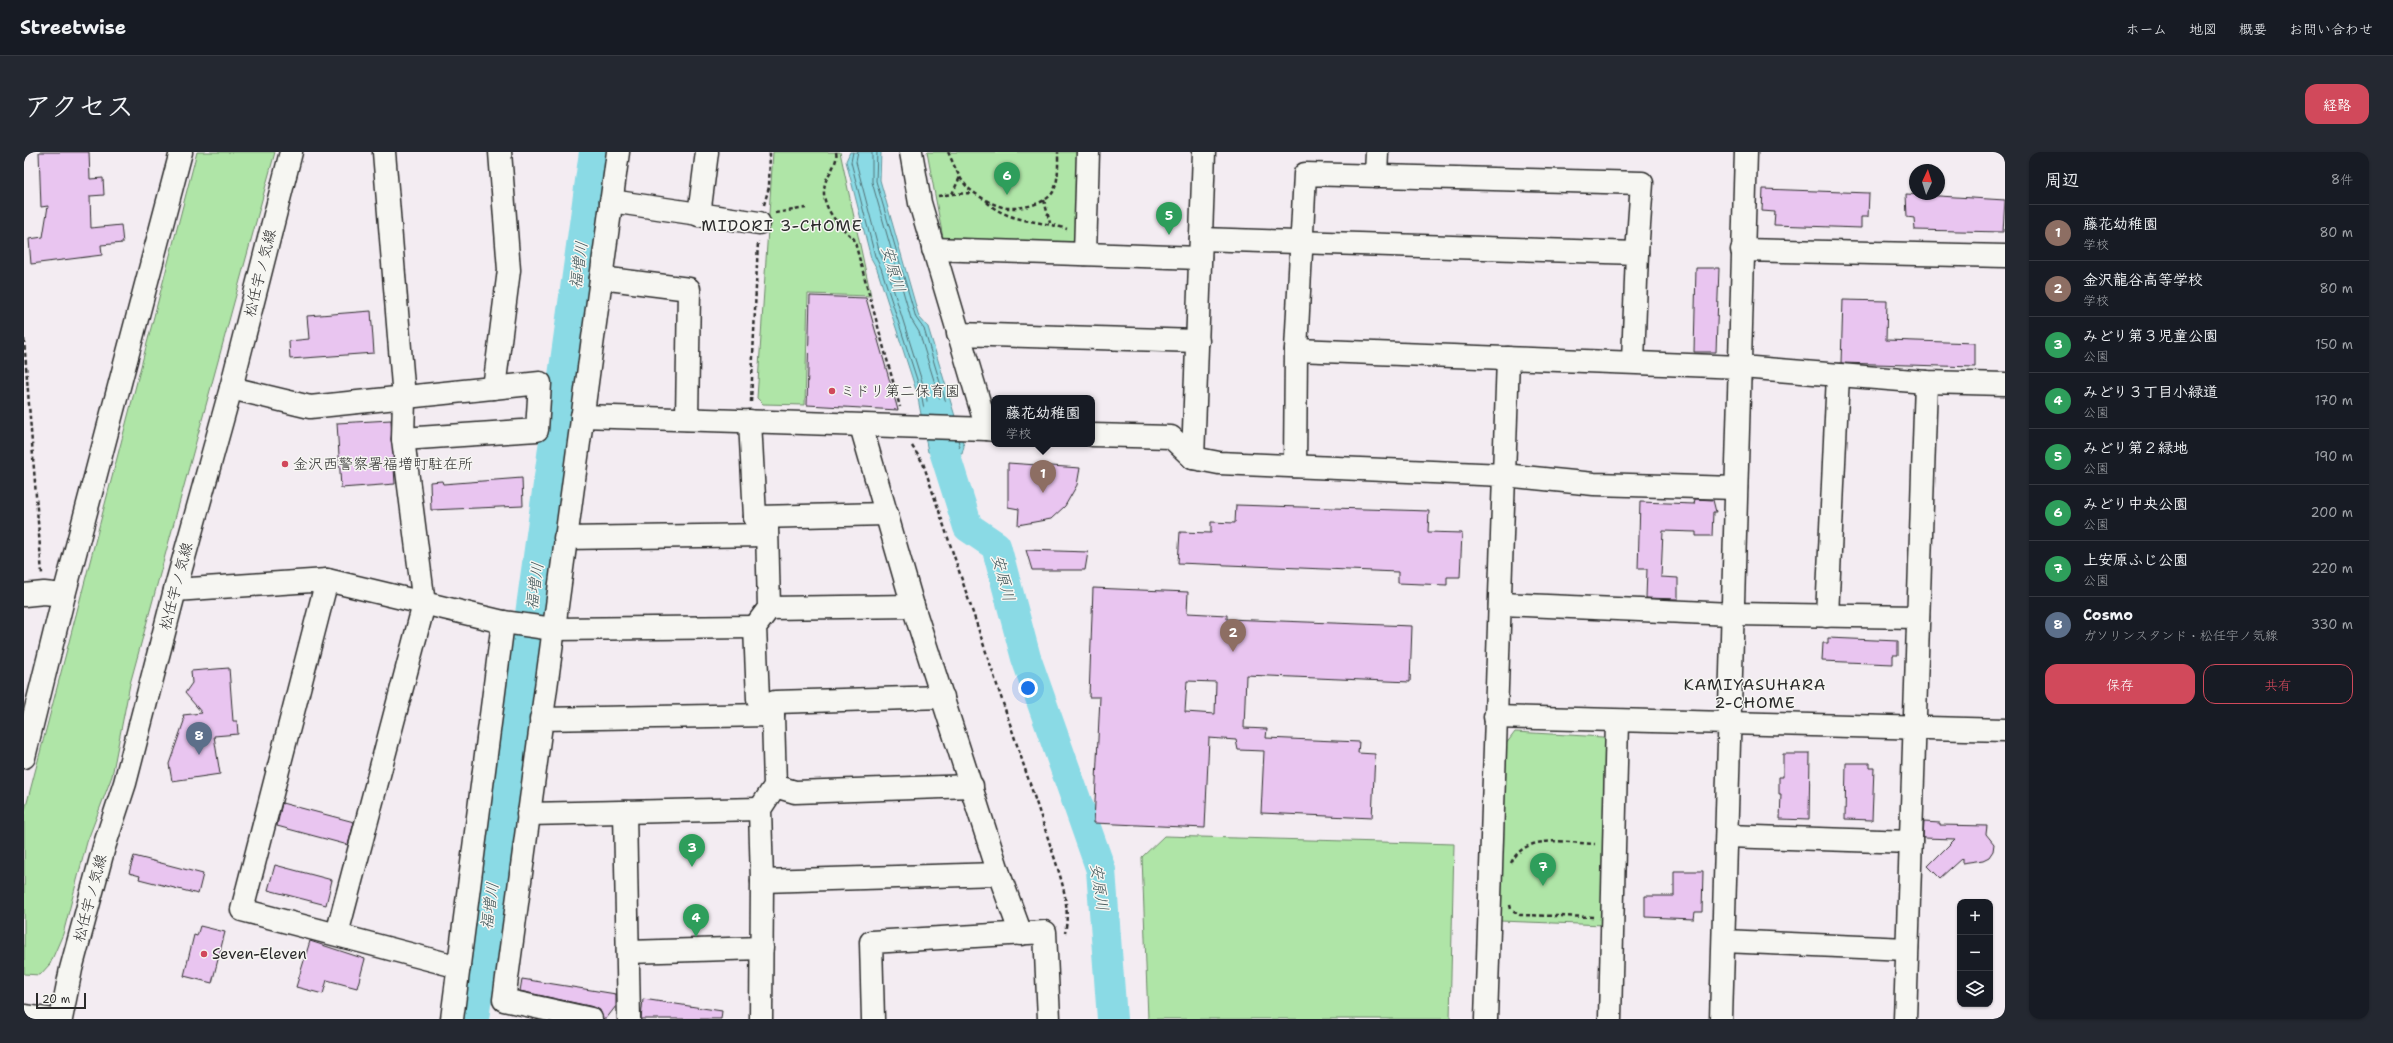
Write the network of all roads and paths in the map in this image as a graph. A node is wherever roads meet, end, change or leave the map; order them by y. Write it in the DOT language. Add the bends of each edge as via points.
graph roads {
  1 [pos="181,152"];
  2 [pos="291,152"];
  3 [pos="384,152"];
  4 [pos="500,152"];
  5 [pos="618,152"];
  6 [pos="707,152"];
  7 [pos="770,152"];
  8 [pos="836,152"];
  9 [pos="911,152"];
  10 [pos="948,152"];
  11 [pos="1058,152"];
  12 [pos="1088,152"];
  13 [pos="1204,152"];
  14 [pos="1377,152"];
  15 [pos="1746,152"];
  16 [pos="960,176"];
  17 [pos="1376,176"];
  18 [pos="975,193"];
  19 [pos="952,194"];
  20 [pos="984,198"];
  21 [pos="919,199"];
  22 [pos="1044,200"];
  23 [pos="611,202"];
  24 [pos="806,208"];
  25 [pos="699,215"];
  26 [pos="760,220"];
  27 [pos="1050,223"];
  28 [pos="1302,242"];
  29 [pos="1086,244"];
  30 [pos="1201,248"];
  31 [pos="933,249"];
  32 [pos="1742,250"];
  33 [pos="1637,253"];
  34 [pos="2005,256"];
  35 [pos="601,278"];
  36 [pos="958,334"];
  37 [pos="24,339"];
  38 [pos="1198,341"];
  39 [pos="1296,350"];
  40 [pos="1508,358"];
  41 [pos="1633,362"];
  42 [pos="1741,367"];
  43 [pos="1838,375"];
  44 [pos="1926,382"];
  45 [pos="2005,384"];
  46 [pos="231,388"];
  47 [pos="494,388"];
  48 [pos="404,398"];
  49 [pos="582,416"];
  50 [pos="686,419"];
  51 [pos="750,421"];
  52 [pos="861,426"];
  53 [pos="906,426"];
  54 [pos="985,430"];
  55 [pos="1095,435"];
  56 [pos="403,439"];
  57 [pos="1193,458"];
  58 [pos="1295,466"];
  59 [pos="1504,475"];
  60 [pos="1736,488"];
  61 [pos="887,514"];
  62 [pos="761,526"];
  63 [pos="565,538"];
  64 [pos="327,580"];
  65 [pos="175,590"];
  66 [pos="44,595"];
  67 [pos="424,604"];
  68 [pos="1500,604"];
  69 [pos="912,606"];
  70 [pos="769,608"];
  71 [pos="1732,614"];
  72 [pos="1827,616"];
  73 [pos="1918,617"];
  74 [pos="508,623"];
  75 [pos="755,627"];
  76 [pos="548,628"];
  77 [pos="943,698"];
  78 [pos="769,711"];
  79 [pos="1495,717"];
  80 [pos="541,719"];
  81 [pos="1616,721"];
  82 [pos="1730,724"];
  83 [pos="1915,729"];
  84 [pos="2005,730"];
  85 [pos="24,757"];
  86 [pos="774,786"];
  87 [pos="972,786"];
  88 [pos="760,808"];
  89 [pos="625,812"];
  90 [pos="528,814"];
  91 [pos="1727,836"];
  92 [pos="1911,842"];
  93 [pos="1614,845"];
  94 [pos="1510,868"];
  95 [pos="999,874"];
  96 [pos="762,881"];
  97 [pos="1510,903"];
  98 [pos="1612,916"];
  99 [pos="337,934"];
  100 [pos="1021,934"];
  101 [pos="1064,938"];
  102 [pos="1724,941"];
  103 [pos="762,948"];
  104 [pos="1907,949"];
  105 [pos="628,952"];
  106 [pos="459,967"];
  107 [pos="24,1016"];
  108 [pos="47,1019"];
  109 [pos="61,1019"];
  110 [pos="452,1019"];
  111 [pos="591,1019"];
  112 [pos="629,1019"];
  113 [pos="761,1019"];
  114 [pos="872,1019"];
  115 [pos="1049,1019"];
  116 [pos="1486,1019"];
  117 [pos="1610,1019"];
  118 [pos="1721,1019"];
  119 [pos="1904,1019"];
  1 -- 66 [label="street"];
  2 -- 46 [label="street, 松任宇ノ気線"];
  3 -- 48 [label="street"];
  4 -- 47 [label="street" via="509,270"];
  5 -- 23 [label="street"];
  6 -- 25 [label="street"];
  7 -- 26 [label="path" via="769,187"];
  8 -- 53 [label="path" via="837,160 826,181 827,209 838,225 854,239"];
  9 -- 21 [label="street"];
  10 -- 16 [label="path"];
  11 -- 22 [label="path" via="1058,170 1053,192"];
  12 -- 29 [label="street"];
  13 -- 30 [label="street"];
  14 -- 17 [label="street"];
  15 -- 32 [label="street"];
  16 -- 18 [label="path"];
  16 -- 19 [label="path"];
  17 -- 28 [label="street" via="1305,174"];
  17 -- 33 [label="street" via="1642,183"];
  18 -- 19 [label="path"];
  18 -- 20 [label="path"];
  19 -- 21 [label="path"];
  20 -- 22 [label="path" via="1008,208 1029,206"];
  20 -- 27 [label="path" via="1006,216"];
  21 -- 31 [label="street"];
  22 -- 27 [label="path"];
  23 -- 25 [label="street"];
  23 -- 35 [label="street"];
  24 -- 26 [label="path"];
  25 -- 26 [label="street"];
  26 -- 51 [label="path"];
  27 -- 29 [label="path"];
  28 -- 30 [label="street"];
  28 -- 33 [label="street"];
  28 -- 39 [label="street"];
  29 -- 30 [label="street"];
  29 -- 31 [label="street"];
  30 -- 38 [label="street"];
  31 -- 36 [label="street"];
  32 -- 34 [label="street"];
  32 -- 42 [label="street"];
  33 -- 41 [label="street"];
  35 -- 49 [label="street"];
  35 -- 50 [label="street" via="689,289"];
  36 -- 38 [label="street"];
  36 -- 54 [label="street"];
  37 -- 66 [label="path"];
  38 -- 57 [label="street"];
  39 -- 40 [label="street"];
  39 -- 58 [label="street"];
  40 -- 41 [label="street"];
  40 -- 59 [label="street"];
  41 -- 42 [label="street"];
  42 -- 43 [label="street"];
  42 -- 60 [label="street"];
  43 -- 44 [label="street"];
  43 -- 72 [label="street"];
  44 -- 45 [label="street"];
  44 -- 73 [label="street"];
  46 -- 48 [label="street" via="310,408"];
  46 -- 65 [label="street, 松任宇ノ気線"];
  47 -- 48 [label="street"];
  47 -- 56 [label="street" via="540,383 537,430"];
  48 -- 56 [label="street"];
  49 -- 50 [label="street"];
  49 -- 63 [label="street"];
  50 -- 51 [label="street"];
  51 -- 52 [label="street"];
  51 -- 62 [label="street"];
  52 -- 53 [label="street"];
  52 -- 61 [label="street"];
  53 -- 54 [label="street"];
  53 -- 101 [label="path" via="923,463 1024,763 1064,891 1067,925"];
  55 -- 57 [label="street" via="1171,437"];
  56 -- 67 [label="street"];
  57 -- 58 [label="street" via="1219,463"];
  58 -- 59 [label="street"];
  59 -- 60 [label="street" via="1594,484"];
  59 -- 68 [label="street"];
  60 -- 71 [label="street"];
  61 -- 62 [label="street"];
  61 -- 69 [label="street"];
  62 -- 63 [label="street"];
  62 -- 70 [label="street"];
  63 -- 76 [label="street"];
  64 -- 65 [label="street"];
  64 -- 67 [label="street"];
  64 -- 99 [label="street" via="242,910"];
  65 -- 109 [label="street, 松任宇ノ気線" via="125,783 104,847 73,962"];
  66 -- 85 [label="street"];
  67 -- 74 [label="street"];
  67 -- 99 [label="street"];
  68 -- 71 [label="street"];
  68 -- 79 [label="street"];
  69 -- 70 [label="street"];
  69 -- 77 [label="street"];
  70 -- 75 [label="street"];
  71 -- 72 [label="street"];
  71 -- 82 [label="street"];
  72 -- 73 [label="street"];
  73 -- 83 [label="street"];
  74 -- 76 [label="street"];
  74 -- 106 [label="street"];
  75 -- 76 [label="street"];
  75 -- 78 [label="street" via="758,699"];
  76 -- 80 [label="street"];
  77 -- 78 [label="street" via="775,702"];
  77 -- 87 [label="street"];
  78 -- 80 [label="street"];
  78 -- 86 [label="street"];
  79 -- 81 [label="street"];
  79 -- 116 [label="street"];
  80 -- 90 [label="street"];
  81 -- 82 [label="street"];
  81 -- 93 [label="street"];
  82 -- 83 [label="street"];
  82 -- 91 [label="street"];
  83 -- 84 [label="street"];
  83 -- 92 [label="street"];
  86 -- 87 [label="street" via="795,792"];
  86 -- 88 [label="street"];
  87 -- 95 [label="street"];
  88 -- 89 [label="street"];
  88 -- 96 [label="street"];
  89 -- 90 [label="street"];
  89 -- 105 [label="street"];
  90 -- 111 [label="street" via="504,1000"];
  91 -- 92 [label="street"];
  91 -- 102 [label="street"];
  92 -- 104 [label="street"];
  93 -- 94 [label="path" via="1534,842 1523,848 1511,861"];
  93 -- 98 [label="street"];
  95 -- 96 [label="street"];
  95 -- 100 [label="street"];
  96 -- 103 [label="street"];
  97 -- 98 [label="path" via="1511,909 1520,915"];
  98 -- 117 [label="street"];
  99 -- 106 [label="street"];
  100 -- 114 [label="street" via="871,942"];
  100 -- 115 [label="street" via="1045,932"];
  102 -- 104 [label="street"];
  102 -- 118 [label="street"];
  103 -- 105 [label="street"];
  103 -- 113 [label="street"];
  104 -- 119 [label="street"];
  105 -- 112 [label="street"];
  106 -- 110 [label="street"];
  107 -- 108 [label="street"];
}
